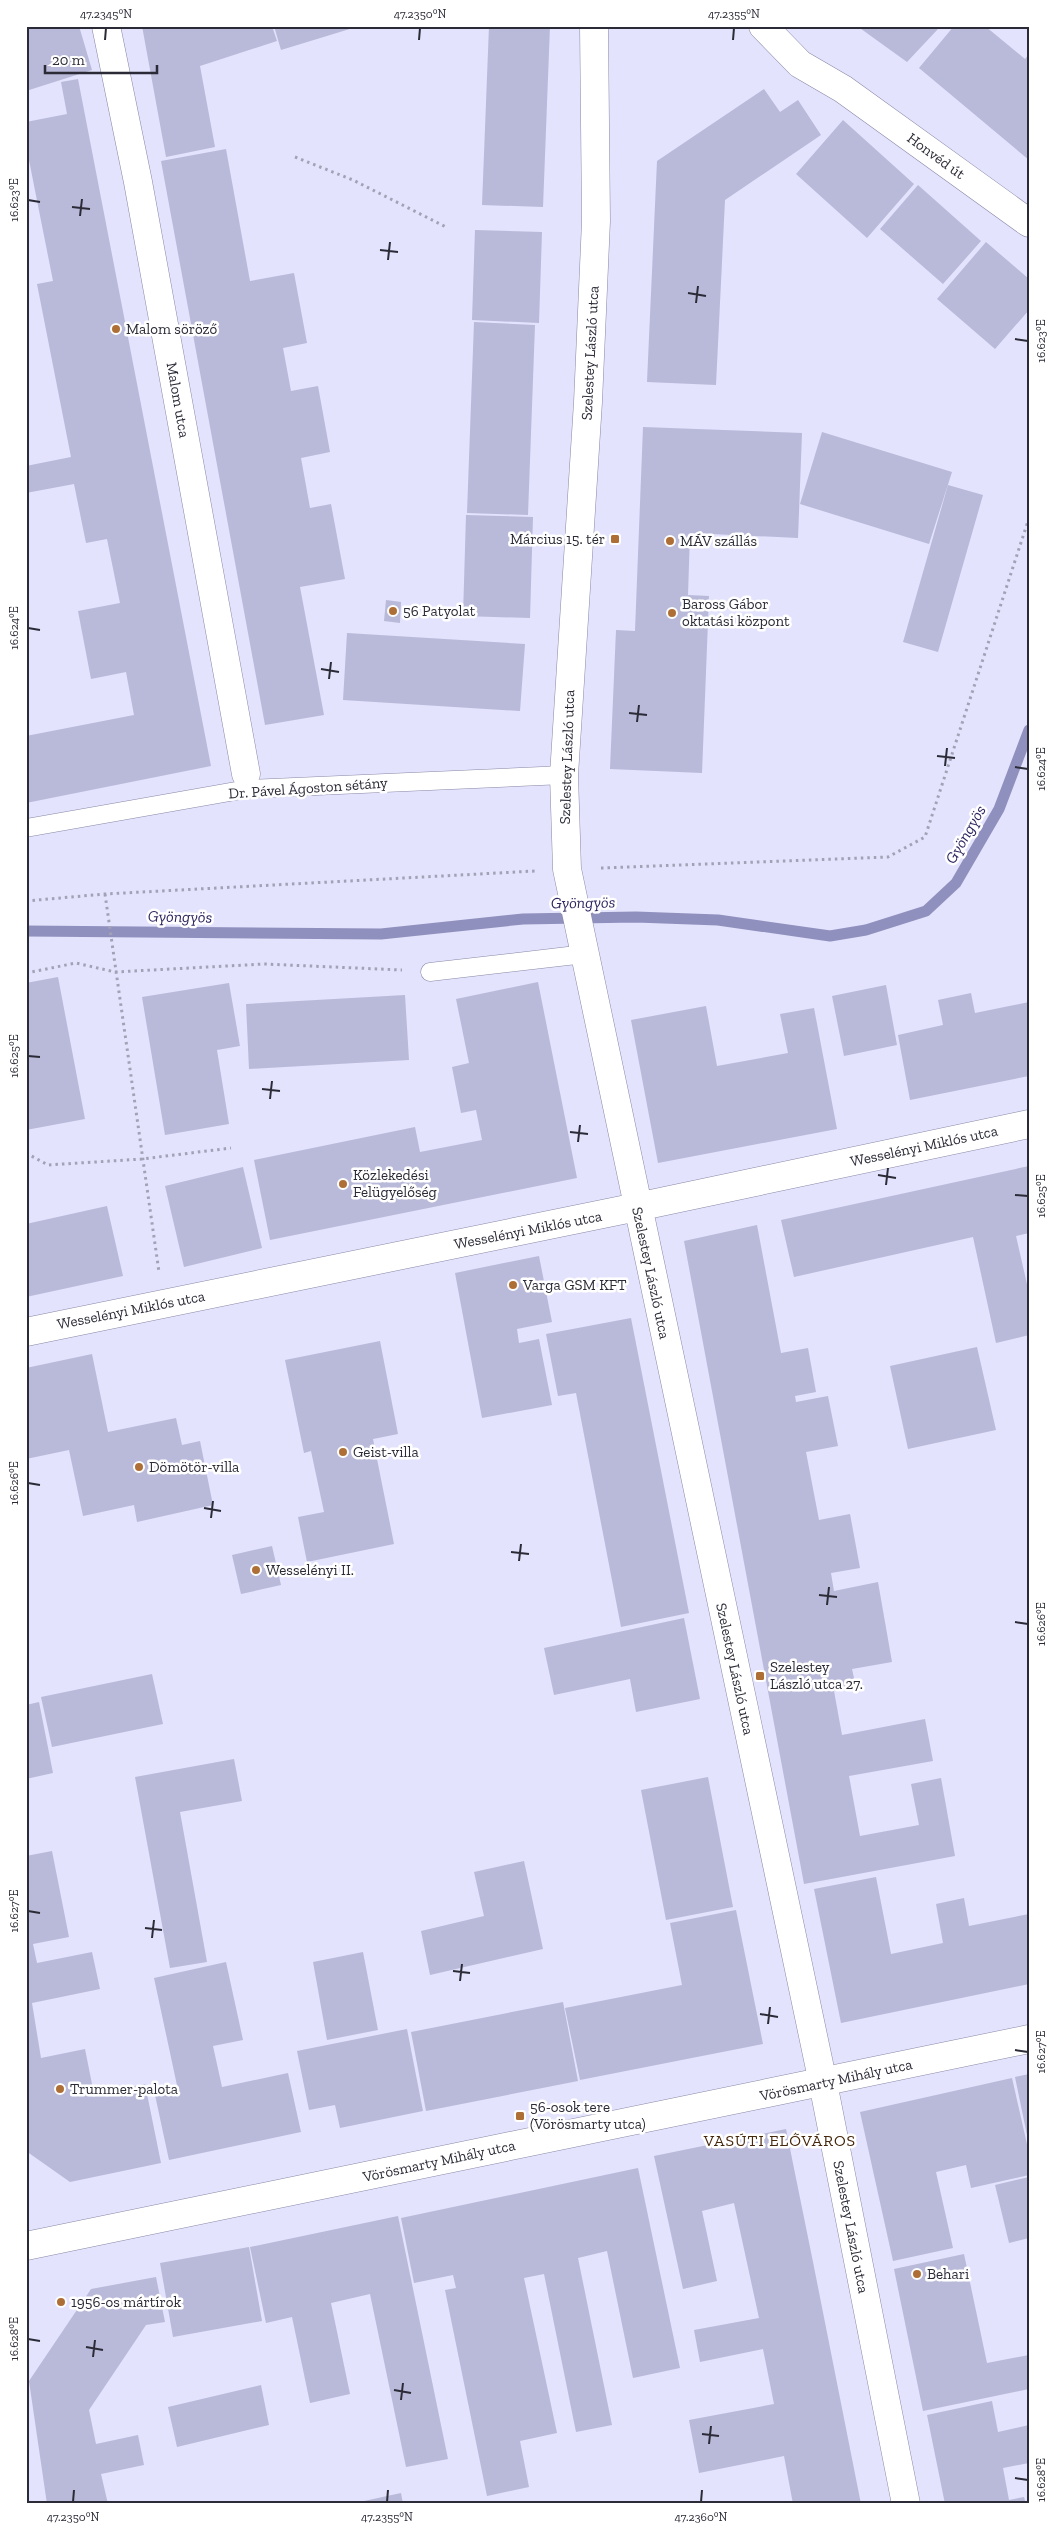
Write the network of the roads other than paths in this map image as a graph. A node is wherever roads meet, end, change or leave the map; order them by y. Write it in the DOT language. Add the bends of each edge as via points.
graph roads {
  1 [pos="106,26"];
  2 [pos="594,26"];
  3 [pos="763,26"];
  4 [pos="788,26"];
  5 [pos="843,89"];
  6 [pos="1029,223"];
  7 [pos="246,774"];
  8 [pos="564,775"];
  9 [pos="26,828"];
  10 [pos="583,944"];
  11 [pos="430,972"];
  12 [pos="1029,1124"];
  13 [pos="637,1207"];
  14 [pos="26,1332"];
  15 [pos="1029,2039"];
  16 [pos="823,2082"];
  17 [pos="26,2246"];
  18 [pos="906,2504"];
  1 -- 7 [label="street, Malom utca" via="140,192"];
  2 -- 8 [label="street, Szelestey László utca" via="596,221 593,306"];
  3 -- 5 [label="street, Honvéd út" via="800,64"];
  4 -- 5 [label="street, Honvéd út"];
  5 -- 6 [label="street, Honvéd út"];
  8 -- 9 [label="lane, Dr. Pável Ágoston sétány" via="248,789"];
  8 -- 10 [label="street, Szelestey László utca" via="567,869"];
  10 -- 11 [label="lane"];
  10 -- 13 [label="street, Szelestey László utca"];
  12 -- 13 [label="street, Wesselényi Miklós utca"];
  13 -- 14 [label="street, Wesselényi Miklós utca"];
  13 -- 16 [label="street, Szelestey László utca"];
  15 -- 16 [label="street, Vörösmarty Mihály utca"];
  16 -- 17 [label="street, Vörösmarty Mihály utca"];
  16 -- 18 [label="street, Szelestey László utca"];
}
